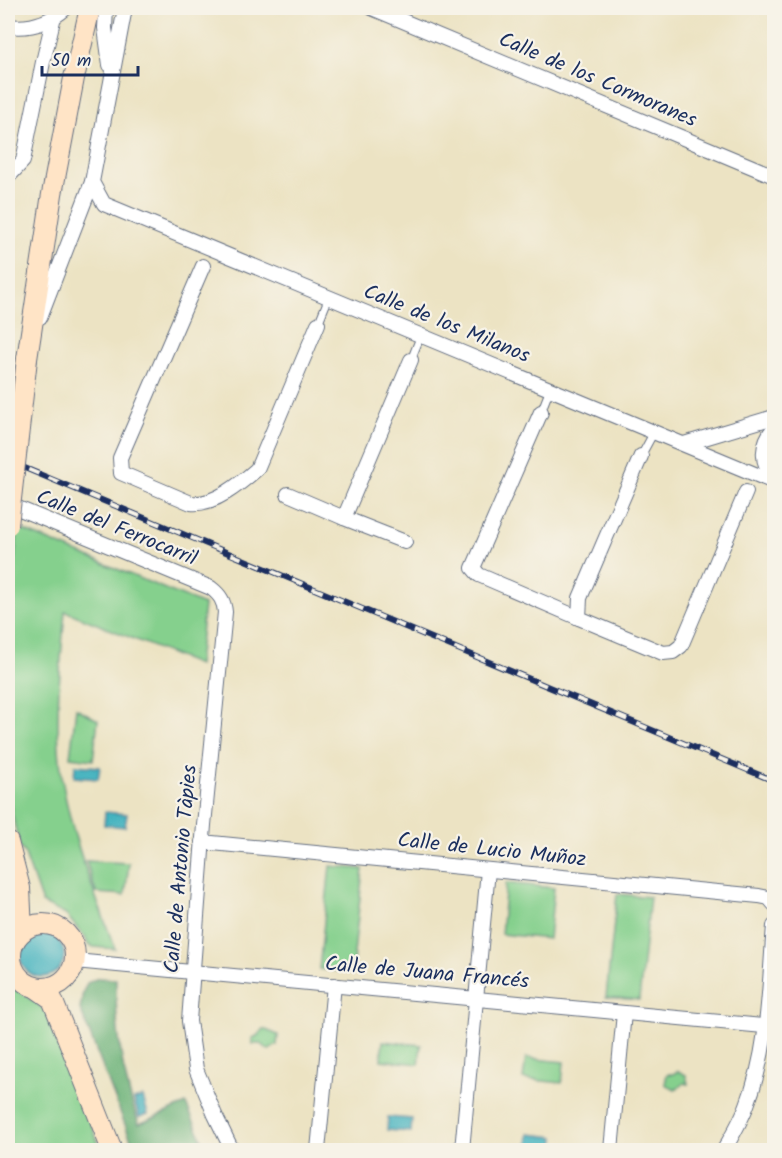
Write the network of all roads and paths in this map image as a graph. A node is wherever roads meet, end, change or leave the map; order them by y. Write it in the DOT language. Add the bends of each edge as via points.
graph roads {
  1 [pos="66,8"];
  2 [pos="125,8"];
  3 [pos="372,8"];
  4 [pos="94,10"];
  5 [pos="55,13"];
  6 [pos="8,26"];
  7 [pos="23,28"];
  8 [pos="46,47"];
  9 [pos="112,79"];
  10 [pos="8,175"];
  11 [pos="774,176"];
  12 [pos="92,182"];
  13 [pos="211,248"];
  14 [pos="203,266"];
  15 [pos="329,297"];
  16 [pos="318,324"];
  17 [pos="421,335"];
  18 [pos="28,352"];
  19 [pos="411,360"];
  20 [pos="550,388"];
  21 [pos="541,412"];
  22 [pos="774,417"];
  23 [pos="774,428"];
  24 [pos="654,432"];
  25 [pos="684,444"];
  26 [pos="641,456"];
  27 [pos="754,474"];
  28 [pos="774,476"];
  29 [pos="774,483"];
  30 [pos="746,492"];
  31 [pos="288,494"];
  32 [pos="8,504"];
  33 [pos="344,518"];
  34 [pos="8,525"];
  35 [pos="405,542"];
  36 [pos="211,588"];
  37 [pos="579,618"];
  38 [pos="8,842"];
  39 [pos="202,842"];
  40 [pos="488,870"];
  41 [pos="20,888"];
  42 [pos="774,902"];
  43 [pos="50,925"];
  44 [pos="774,926"];
  45 [pos="15,939"];
  46 [pos="75,961"];
  47 [pos="10,963"];
  48 [pos="192,971"];
  49 [pos="61,983"];
  50 [pos="334,985"];
  51 [pos="35,987"];
  52 [pos="476,998"];
  53 [pos="624,1012"];
  54 [pos="770,1027"];
  55 [pos="112,1150"];
  56 [pos="122,1150"];
  57 [pos="232,1150"];
  58 [pos="318,1150"];
  59 [pos="462,1150"];
  60 [pos="611,1150"];
  61 [pos="724,1150"];
  1 -- 5 [label="street"];
  2 -- 9 [label="street"];
  3 -- 11 [label="street, Calle de los Cormoranes"];
  4 -- 9 [label="street" via="105,28"];
  4 -- 18 [label="main road" via="74,78"];
  5 -- 7 [label="street"];
  5 -- 8 [label="street"];
  6 -- 7 [label="street"];
  7 -- 8 [label="street"];
  8 -- 10 [label="street" via="23,161"];
  9 -- 12 [label="street"];
  12 -- 13 [label="street, Calle de los Milanos" via="104,204"];
  12 -- 18 [label="street"];
  13 -- 14 [label="lane"];
  13 -- 15 [label="street, Calle de los Milanos"];
  14 -- 16 [label="street" via="120,458 121,472 201,504 246,478 257,469"];
  15 -- 16 [label="lane"];
  15 -- 17 [label="street, Calle de los Milanos"];
  17 -- 19 [label="lane"];
  17 -- 20 [label="street, Calle de los Milanos"];
  18 -- 34 [label="main road, bridge"];
  19 -- 33 [label="street"];
  20 -- 21 [label="lane"];
  20 -- 24 [label="street, Calle de los Milanos"];
  21 -- 37 [label="street" via="473,568 479,575"];
  22 -- 25 [label="street"];
  23 -- 28 [label="street" via="764,448 764,459"];
  24 -- 25 [label="street, Calle de los Milanos"];
  24 -- 26 [label="lane"];
  25 -- 27 [label="street, Calle de los Milanos"];
  26 -- 37 [label="street" via="580,598"];
  27 -- 29 [label="street, Calle de los Milanos"];
  27 -- 30 [label="lane"];
  30 -- 37 [label="street" via="681,646 663,653"];
  31 -- 33 [label="street"];
  32 -- 36 [label="street, Calle del Ferrocarril"];
  33 -- 35 [label="street"];
  36 -- 39 [label="street, Calle de Antonio Tàpies" via="224,602 225,612"];
  38 -- 41 [label="main road"];
  39 -- 40 [label="street, Calle de Lucio Muñoz"];
  39 -- 48 [label="street, Calle de Antonio Tàpies"];
  40 -- 42 [label="street, Calle de Lucio Muñoz" via="759,896"];
  40 -- 52 [label="street"];
  41 -- 43 [label="main road"];
  41 -- 45 [label="main road"];
  43 -- 45 [label="main road" via="37,925"];
  43 -- 46 [label="main road" via="71,940"];
  44 -- 54 [label="street"];
  45 -- 47 [label="main road"];
  46 -- 48 [label="street, Calle de Juana Francés"];
  46 -- 49 [label="main road"];
  47 -- 51 [label="main road" via="18,975"];
  48 -- 50 [label="street, Calle de Juana Francés"];
  48 -- 57 [label="street, Calle de Antonio Tàpies" via="189,1021 196,1070"];
  49 -- 51 [label="main road"];
  49 -- 56 [label="main road" via="64,1006"];
  50 -- 52 [label="street, Calle de Juana Francés"];
  50 -- 58 [label="street"];
  51 -- 55 [label="main road" via="52,999"];
  52 -- 53 [label="street, Calle de Juana Francés"];
  52 -- 59 [label="street"];
  53 -- 54 [label="street, Calle de Juana Francés"];
  53 -- 60 [label="street"];
  54 -- 61 [label="street" via="747,1105"];
}
